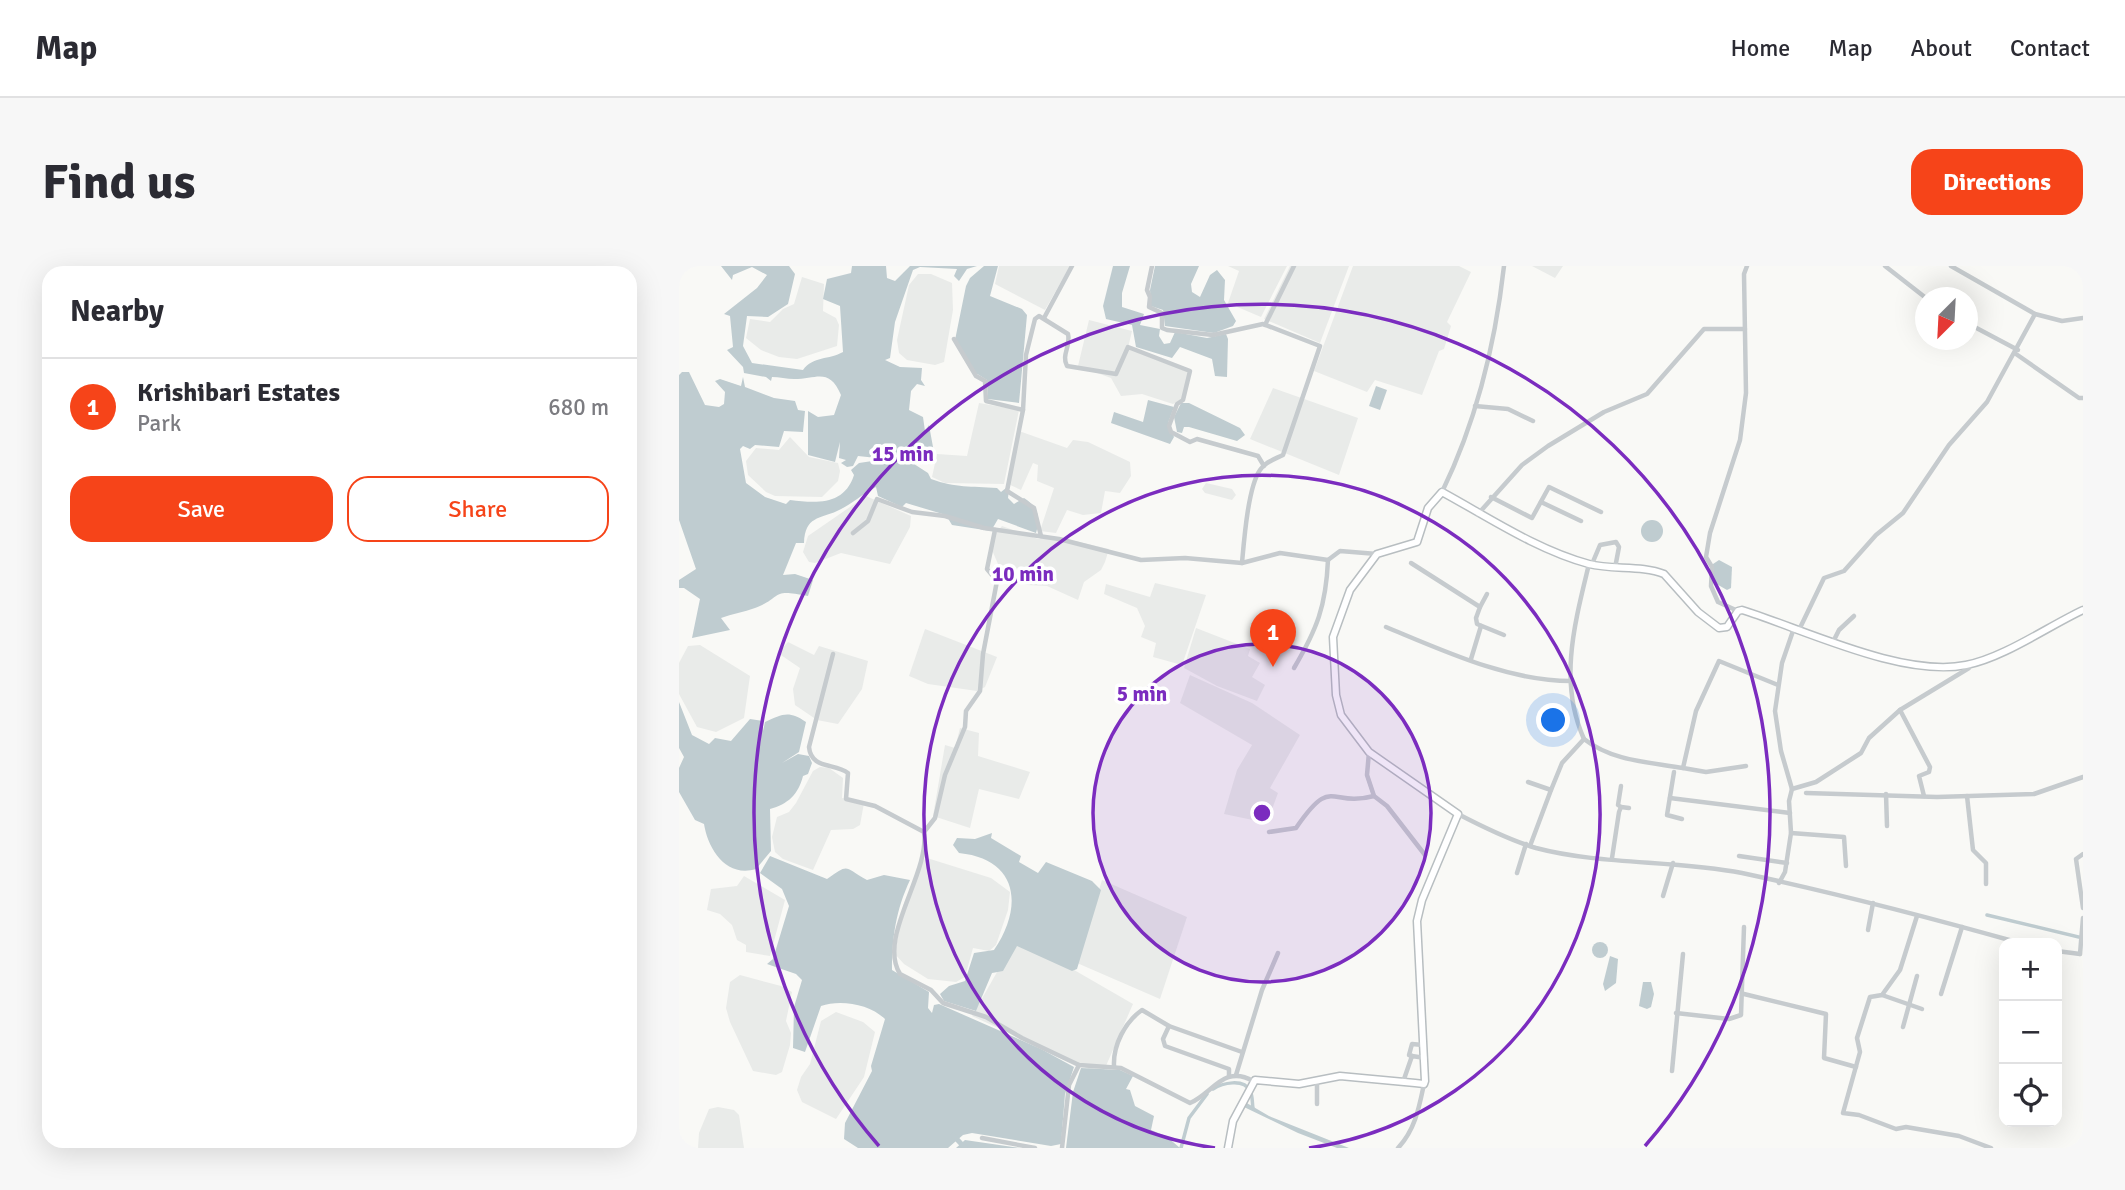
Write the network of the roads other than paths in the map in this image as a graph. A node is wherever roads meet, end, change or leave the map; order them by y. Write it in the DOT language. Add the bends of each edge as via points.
graph roads {
  1 [pos="1072,266"];
  2 [pos="1152,266"];
  3 [pos="1294,266"];
  4 [pos="1504,266"];
  5 [pos="1747,266"];
  6 [pos="1885,266"];
  7 [pos="1951,266"];
  8 [pos="1915,289"];
  9 [pos="2035,314"];
  10 [pos="1044,318"];
  11 [pos="2083,318"];
  12 [pos="1265,325"];
  13 [pos="1745,329"];
  14 [pos="1978,329"];
  15 [pos="954,339"];
  16 [pos="2017,352"];
  17 [pos="2083,398"];
  18 [pos="1475,406"];
  19 [pos="1023,410"];
  20 [pos="1533,421"];
  21 [pos="1264,466"];
  22 [pos="1442,492"];
  23 [pos="1491,497"];
  24 [pos="1541,502"];
  25 [pos="1601,512"];
  26 [pos="1476,513"];
  27 [pos="1581,521"];
  28 [pos="995,530"];
  29 [pos="853,533"];
  30 [pos="1041,536"];
  31 [pos="1377,554"];
  32 [pos="1328,560"];
  33 [pos="1242,563"];
  34 [pos="1411,563"];
  35 [pos="1591,564"];
  36 [pos="1615,568"];
  37 [pos="1487,594"];
  38 [pos="1481,607"];
  39 [pos="2083,610"];
  40 [pos="1738,611"];
  41 [pos="1854,616"];
  42 [pos="1481,626"];
  43 [pos="1386,627"];
  44 [pos="1796,629"];
  45 [pos="1504,635"];
  46 [pos="1833,642"];
  47 [pos="833,654"];
  48 [pos="1471,659"];
  49 [pos="1969,665"];
  50 [pos="1294,668"];
  51 [pos="1571,681"];
  52 [pos="1778,685"];
  53 [pos="1900,710"];
  54 [pos="1584,739"];
  55 [pos="1369,752"];
  56 [pos="1746,766"];
  57 [pos="1683,768"];
  58 [pos="1674,772"];
  59 [pos="2083,777"];
  60 [pos="1528,782"];
  61 [pos="1621,786"];
  62 [pos="1792,789"];
  63 [pos="1551,790"];
  64 [pos="1806,793"];
  65 [pos="1886,794"];
  66 [pos="1374,796"];
  67 [pos="1924,796"];
  68 [pos="1967,796"];
  69 [pos="1670,798"];
  70 [pos="1621,807"];
  71 [pos="1629,808"];
  72 [pos="1458,814"];
  73 [pos="1790,814"];
  74 [pos="1682,819"];
  75 [pos="1887,826"];
  76 [pos="924,832"];
  77 [pos="1269,832"];
  78 [pos="1791,833"];
  79 [pos="1528,845"];
  80 [pos="2083,854"];
  81 [pos="1425,855"];
  82 [pos="1739,856"];
  83 [pos="1612,858"];
  84 [pos="1673,863"];
  85 [pos="1787,863"];
  86 [pos="1846,866"];
  87 [pos="1517,873"];
  88 [pos="1779,883"];
  89 [pos="1986,884"];
  90 [pos="1663,896"];
  91 [pos="1873,903"];
  92 [pos="2083,908"];
  93 [pos="1917,916"];
  94 [pos="2083,918"];
  95 [pos="1744,927"];
  96 [pos="1962,927"];
  97 [pos="1868,930"];
  98 [pos="2002,938"];
  99 [pos="2062,952"];
  100 [pos="1278,953"];
  101 [pos="1683,954"];
  102 [pos="2082,954"];
  103 [pos="1917,976"];
  104 [pos="1744,994"];
  105 [pos="1941,994"];
  106 [pos="1882,995"];
  107 [pos="1909,1005"];
  108 [pos="1922,1009"];
  109 [pos="1676,1013"];
  110 [pos="1169,1026"];
  111 [pos="1903,1027"];
  112 [pos="1424,1045"];
  113 [pos="1242,1052"];
  114 [pos="1412,1056"];
  115 [pos="1425,1058"];
  116 [pos="1079,1065"];
  117 [pos="1114,1066"];
  118 [pos="1856,1068"];
  119 [pos="1672,1071"];
  120 [pos="1233,1076"];
  121 [pos="1317,1081"];
  122 [pos="1252,1082"];
  123 [pos="1403,1082"];
  124 [pos="1424,1084"];
  125 [pos="1317,1104"];
  126 [pos="982,1138"];
  127 [pos="1035,1148"];
  128 [pos="1062,1148"];
  129 [pos="1228,1148"];
  130 [pos="1398,1148"];
  131 [pos="1991,1148"];
  1 -- 10 [label="street"];
  2 -- 12 [label="street" via="1146,290 1149,307 1162,313 1162,328 1213,335"];
  3 -- 12 [label="street"];
  4 -- 18 [label="street" via="1493,347"];
  5 -- 13 [label="street"];
  6 -- 8 [label="street"];
  7 -- 9 [label="street"];
  9 -- 11 [label="street" via="2062,321"];
  9 -- 16 [label="street"];
  10 -- 19 [label="street" via="1035,319 1031,333"];
  10 -- 21 [label="street" via="1068,334 1067,366 1116,374 1128,347 1190,371 1183,400 1169,426 1171,432 1190,442 1197,439 1258,456"];
  12 -- 21 [label="street" via="1320,346 1283,455"];
  13 -- 23 [label="street" via="1704,328 1647,394 1604,412 1548,446"];
  13 -- 40 [label="street" via="1746,393 1740,440 1706,556 1718,602"];
  14 -- 16 [label="street"];
  15 -- 19 [label="street" via="976,376 985,381 986,401"];
  16 -- 17 [label="street"];
  16 -- 44 [label="street" via="1987,402 1949,445 1903,513 1844,571 1825,578"];
  18 -- 20 [label="street" via="1508,409"];
  18 -- 22 [label="street" via="1463,450"];
  19 -- 30 [label="street" via="1007,491 1034,508"];
  21 -- 33 [label="street" via="1255,481 1245,522"];
  22 -- 26 [label="main road"];
  22 -- 31 [label="main road" via="1429,509 1417,542"];
  23 -- 24 [label="street" via="1532,518"];
  23 -- 26 [label="street"];
  24 -- 25 [label="street" via="1549,487"];
  24 -- 27 [label="street"];
  26 -- 35 [label="main road"];
  28 -- 29 [label="street" via="912,512 877,499 867,521"];
  28 -- 30 [label="street"];
  28 -- 76 [label="street" via="988,569 997,581 980,691 966,711 935,818"];
  30 -- 33 [label="street" via="1141,559"];
  31 -- 32 [label="street" via="1340,551"];
  31 -- 55 [label="main road" via="1350,590 1333,637 1338,706 1346,725"];
  32 -- 33 [label="street" via="1280,553"];
  32 -- 50 [label="street" via="1323,610"];
  34 -- 38 [label="street"];
  35 -- 36 [label="main road"];
  35 -- 36 [label="street" via="1600,545 1616,542"];
  35 -- 51 [label="street" via="1573,627"];
  36 -- 40 [label="main road" via="1664,573 1714,626 1727,627"];
  37 -- 38 [label="street"];
  38 -- 42 [label="street" via="1476,622"];
  39 -- 49 [label="main road"];
  40 -- 44 [label="main road"];
  41 -- 46 [label="street"];
  42 -- 45 [label="street"];
  42 -- 48 [label="street"];
  43 -- 48 [label="street"];
  44 -- 46 [label="main road"];
  44 -- 52 [label="street"];
  46 -- 49 [label="main road" via="1910,663 1946,668"];
  47 -- 76 [label="street" via="809,747 811,757 848,773 846,799 875,806"];
  48 -- 51 [label="street" via="1547,681"];
  49 -- 53 [label="street"];
  51 -- 54 [label="street" via="1575,719"];
  52 -- 57 [label="street" via="1718,661 1696,711"];
  52 -- 62 [label="street" via="1775,711"];
  53 -- 62 [label="street" via="1868,738 1861,753 1816,782"];
  53 -- 67 [label="street" via="1930,767 1919,776"];
  54 -- 57 [label="street" via="1613,756"];
  54 -- 63 [label="street" via="1562,764"];
  55 -- 66 [label="street" via="1367,775"];
  55 -- 72 [label="main road"];
  56 -- 57 [label="street" via="1706,772"];
  58 -- 69 [label="street"];
  59 -- 68 [label="street" via="2044,792"];
  60 -- 63 [label="street"];
  61 -- 70 [label="street"];
  62 -- 73 [label="street"];
  63 -- 79 [label="street"];
  64 -- 65 [label="street"];
  65 -- 67 [label="street"];
  65 -- 75 [label="street"];
  66 -- 77 [label="street" via="1322,797 1296,828"];
  66 -- 81 [label="street"];
  67 -- 68 [label="street"];
  68 -- 89 [label="street" via="1973,850 1986,863"];
  69 -- 73 [label="street"];
  69 -- 74 [label="street" via="1667,815"];
  70 -- 71 [label="street"];
  70 -- 83 [label="street"];
  72 -- 79 [label="street"];
  72 -- 112 [label="main road" via="1417,921"];
  73 -- 78 [label="street"];
  76 -- 116 [label="street" via="925,848 895,947 898,972 931,990 943,1003 986,1017"];
  78 -- 85 [label="street"];
  78 -- 86 [label="street" via="1844,837"];
  79 -- 83 [label="street"];
  79 -- 87 [label="street"];
  80 -- 92 [label="street" via="2076,859"];
  82 -- 85 [label="street"];
  83 -- 84 [label="street"];
  84 -- 88 [label="street"];
  84 -- 90 [label="street"];
  85 -- 88 [label="street"];
  88 -- 91 [label="street"];
  91 -- 93 [label="street"];
  91 -- 97 [label="street"];
  93 -- 96 [label="street"];
  93 -- 106 [label="street" via="1900,970"];
  94 -- 102 [label="street"];
  95 -- 104 [label="street"];
  96 -- 98 [label="street"];
  96 -- 105 [label="street"];
  99 -- 102 [label="street"];
  100 -- 113 [label="street"];
  101 -- 109 [label="street"];
  103 -- 107 [label="street"];
  104 -- 109 [label="street" via="1741,1015 1733,1018"];
  104 -- 118 [label="street" via="1826,1014 1824,1058"];
  106 -- 107 [label="street"];
  106 -- 118 [label="street" via="1870,997 1866,1003 1857,1038 1861,1048"];
  107 -- 108 [label="street"];
  107 -- 111 [label="street"];
  109 -- 119 [label="street"];
  110 -- 113 [label="street"];
  110 -- 117 [label="street" via="1142,1010 1136,1014 1116,1047"];
  110 -- 120 [label="street" via="1165,1046 1229,1069"];
  112 -- 114 [label="street" via="1412,1044"];
  112 -- 115 [label="main road"];
  113 -- 120 [label="street"];
  114 -- 115 [label="street"];
  114 -- 123 [label="street"];
  115 -- 124 [label="main road"];
  116 -- 117 [label="street"];
  116 -- 128 [label="street" via="1069,1085"];
  117 -- 120 [label="street" via="1189,1103 1213,1084"];
  118 -- 131 [label="street" via="1845,1114 1896,1129 1959,1136"];
  120 -- 122 [label="street"];
  121 -- 122 [label="main road"];
  121 -- 123 [label="main road" via="1340,1076"];
  121 -- 125 [label="street"];
  122 -- 129 [label="main road" via="1230,1132"];
  123 -- 124 [label="main road"];
  124 -- 130 [label="street" via="1413,1128"];
  126 -- 127 [label="street"];
}
